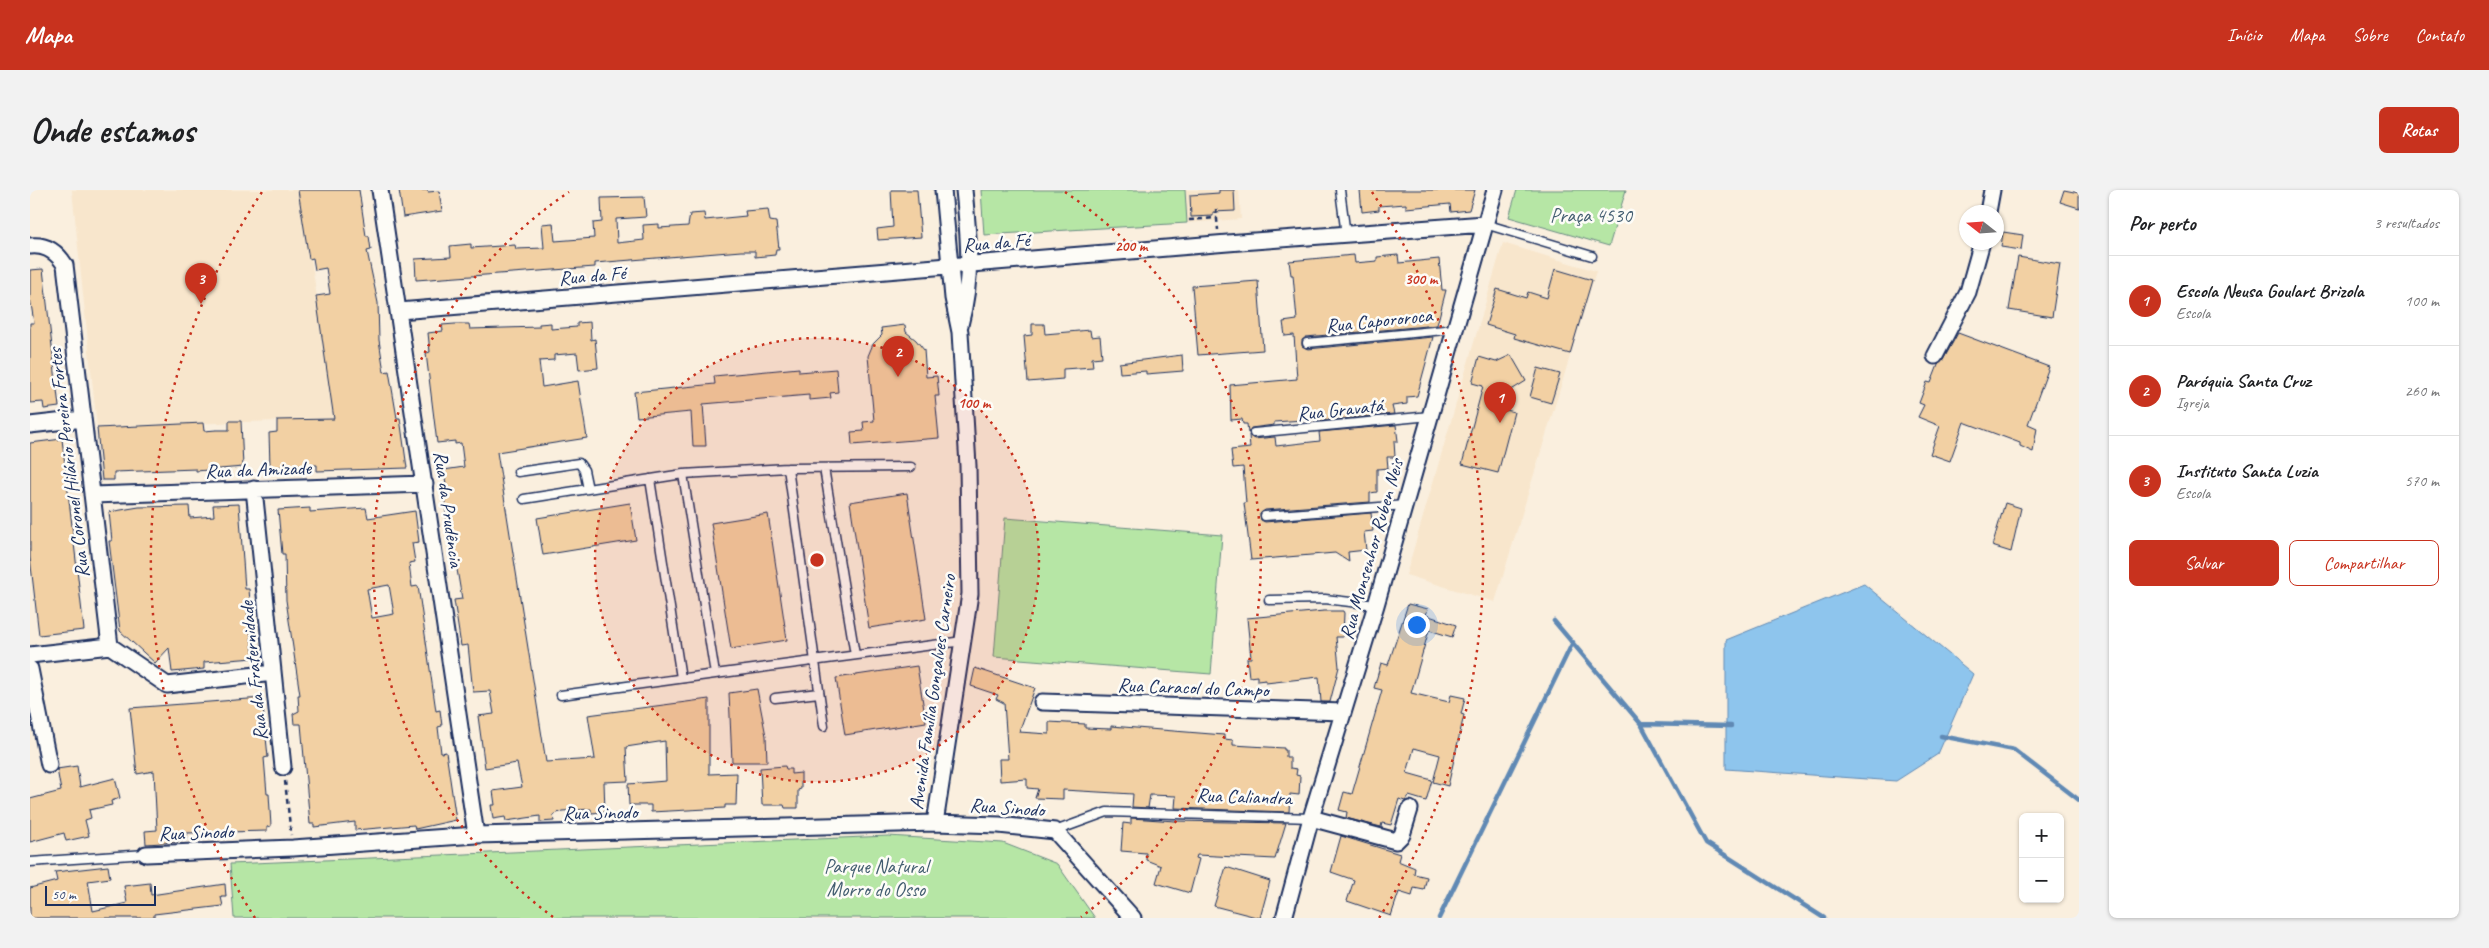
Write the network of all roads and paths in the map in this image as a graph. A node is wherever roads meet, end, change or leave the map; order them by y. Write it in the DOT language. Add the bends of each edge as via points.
graph roads {
  1 [pos="380,190"];
  2 [pos="943,190"];
  3 [pos="964,190"];
  4 [pos="1340,190"];
  5 [pos="1495,190"];
  6 [pos="1992,190"];
  7 [pos="1989,205"];
  8 [pos="1216,209"];
  9 [pos="1217,218"];
  10 [pos="1189,220"];
  11 [pos="1485,224"];
  12 [pos="1346,235"];
  13 [pos="1218,244"];
  14 [pos="30,246"];
  15 [pos="1980,250"];
  16 [pos="1592,256"];
  17 [pos="970,264"];
  18 [pos="950,266"];
  19 [pos="399,311"];
  20 [pos="960,327"];
  21 [pos="1455,329"];
  22 [pos="1307,343"];
  23 [pos="1935,356"];
  24 [pos="1430,416"];
  25 [pos="83,419"];
  26 [pos="30,425"];
  27 [pos="1254,433"];
  28 [pos="911,467"];
  29 [pos="788,468"];
  30 [pos="824,468"];
  31 [pos="518,472"];
  32 [pos="683,474"];
  33 [pos="650,479"];
  34 [pos="425,484"];
  35 [pos="588,489"];
  36 [pos="254,490"];
  37 [pos="92,495"];
  38 [pos="524,498"];
  39 [pos="1405,505"];
  40 [pos="1265,516"];
  41 [pos="1269,600"];
  42 [pos="1376,605"];
  43 [pos="963,641"];
  44 [pos="110,646"];
  45 [pos="30,655"];
  46 [pos="855,655"];
  47 [pos="814,660"];
  48 [pos="30,670"];
  49 [pos="273,673"];
  50 [pos="715,674"];
  51 [pos="681,678"];
  52 [pos="819,693"];
  53 [pos="561,695"];
  54 [pos="774,698"];
  55 [pos="1042,702"];
  56 [pos="1343,712"];
  57 [pos="824,726"];
  58 [pos="49,765"];
  59 [pos="283,767"];
  60 [pos="1410,808"];
  61 [pos="1311,818"];
  62 [pos="934,823"];
  63 [pos="1055,831"];
  64 [pos="476,835"];
  65 [pos="293,848"];
  66 [pos="146,854"];
  67 [pos="30,862"];
  68 [pos="1132,918"];
  69 [pos="1284,918"];
  1 -- 19 [label="street, Rua da Prudência"];
  2 -- 18 [label="street, Avenida Família Gonçalves Carneiro"];
  3 -- 17 [label="street, Avenida Família Gonçalves Carneiro"];
  4 -- 12 [label="lane"];
  5 -- 11 [label="street, Rua Monsenhor Ruben Neis"];
  6 -- 7 [label="street"];
  8 -- 9 [label="path"];
  9 -- 10 [label="path"];
  9 -- 13 [label="path"];
  11 -- 12 [label="street, Rua da Fé"];
  11 -- 16 [label="lane, Rua da Fé"];
  11 -- 21 [label="street, Rua Monsenhor Ruben Neis"];
  12 -- 13 [label="street, Rua da Fé"];
  13 -- 17 [label="street, Rua da Fé"];
  14 -- 25 [label="street, Rua Coronel Hilário Pereira Fortes" via="53,250 65,265"];
  15 -- 23 [label="street" via="1968,292"];
  17 -- 18 [label="street, Rua da Fé"];
  17 -- 20 [label="street, Avenida Família Gonçalves Carneiro"];
  18 -- 19 [label="street, Rua da Fé"];
  18 -- 20 [label="street, Avenida Família Gonçalves Carneiro"];
  19 -- 34 [label="street, Rua da Prudência"];
  20 -- 43 [label="street, Avenida Família Gonçalves Carneiro" via="968,466 970,594"];
  21 -- 22 [label="lane, Rua Capororoca"];
  21 -- 24 [label="street, Rua Monsenhor Ruben Neis"];
  24 -- 27 [label="lane, Rua Gravatá"];
  24 -- 39 [label="street, Rua Monsenhor Ruben Neis"];
  25 -- 26 [label="street"];
  25 -- 37 [label="street, Rua Coronel Hilário Pereira Fortes"];
  28 -- 30 [label="lane"];
  29 -- 30 [label="lane"];
  29 -- 32 [label="lane"];
  29 -- 47 [label="lane"];
  30 -- 46 [label="lane"];
  31 -- 35 [label="lane" via="579,464 584,470"];
  32 -- 33 [label="lane"];
  32 -- 50 [label="lane"];
  33 -- 35 [label="lane"];
  33 -- 51 [label="lane"];
  34 -- 36 [label="street, Rua da Amizade"];
  34 -- 64 [label="street, Rua da Prudência"];
  35 -- 38 [label="lane"];
  36 -- 37 [label="street, Rua da Amizade"];
  36 -- 49 [label="street, Rua da Fraternidade"];
  37 -- 44 [label="street, Rua Coronel Hilário Pereira Fortes"];
  39 -- 40 [label="lane"];
  39 -- 42 [label="street, Rua Monsenhor Ruben Neis"];
  41 -- 42 [label="lane" via="1325,599"];
  42 -- 56 [label="street, Rua Monsenhor Ruben Neis"];
  43 -- 46 [label="lane"];
  43 -- 62 [label="street, Avenida Família Gonçalves Carneiro"];
  44 -- 45 [label="street"];
  44 -- 49 [label="street" via="167,685"];
  46 -- 47 [label="lane"];
  47 -- 50 [label="lane"];
  47 -- 52 [label="lane"];
  48 -- 58 [label="street"];
  49 -- 59 [label="street, Rua da Fraternidade"];
  50 -- 51 [label="lane"];
  51 -- 53 [label="lane"];
  52 -- 54 [label="lane"];
  52 -- 57 [label="lane"];
  55 -- 56 [label="street, Rua Caracol do Campo"];
  56 -- 61 [label="street, Rua Monsenhor Ruben Neis"];
  59 -- 65 [label="path, Rua da Fraternidade"];
  60 -- 61 [label="street, Rua Caliandra" via="1402,835 1396,841"];
  61 -- 63 [label="lane, Rua Caliandra" via="1106,812"];
  61 -- 69 [label="street, Rua Monsenhor Ruben Neis"];
  62 -- 63 [label="street, Rua Sinodo"];
  62 -- 64 [label="street, Rua Sinodo"];
  63 -- 68 [label="street, Rua Sinodo"];
  64 -- 65 [label="street, Rua Sinodo"];
  65 -- 66 [label="street, Rua Sinodo"];
  66 -- 67 [label="lane, Rua Sinodo"];
}
